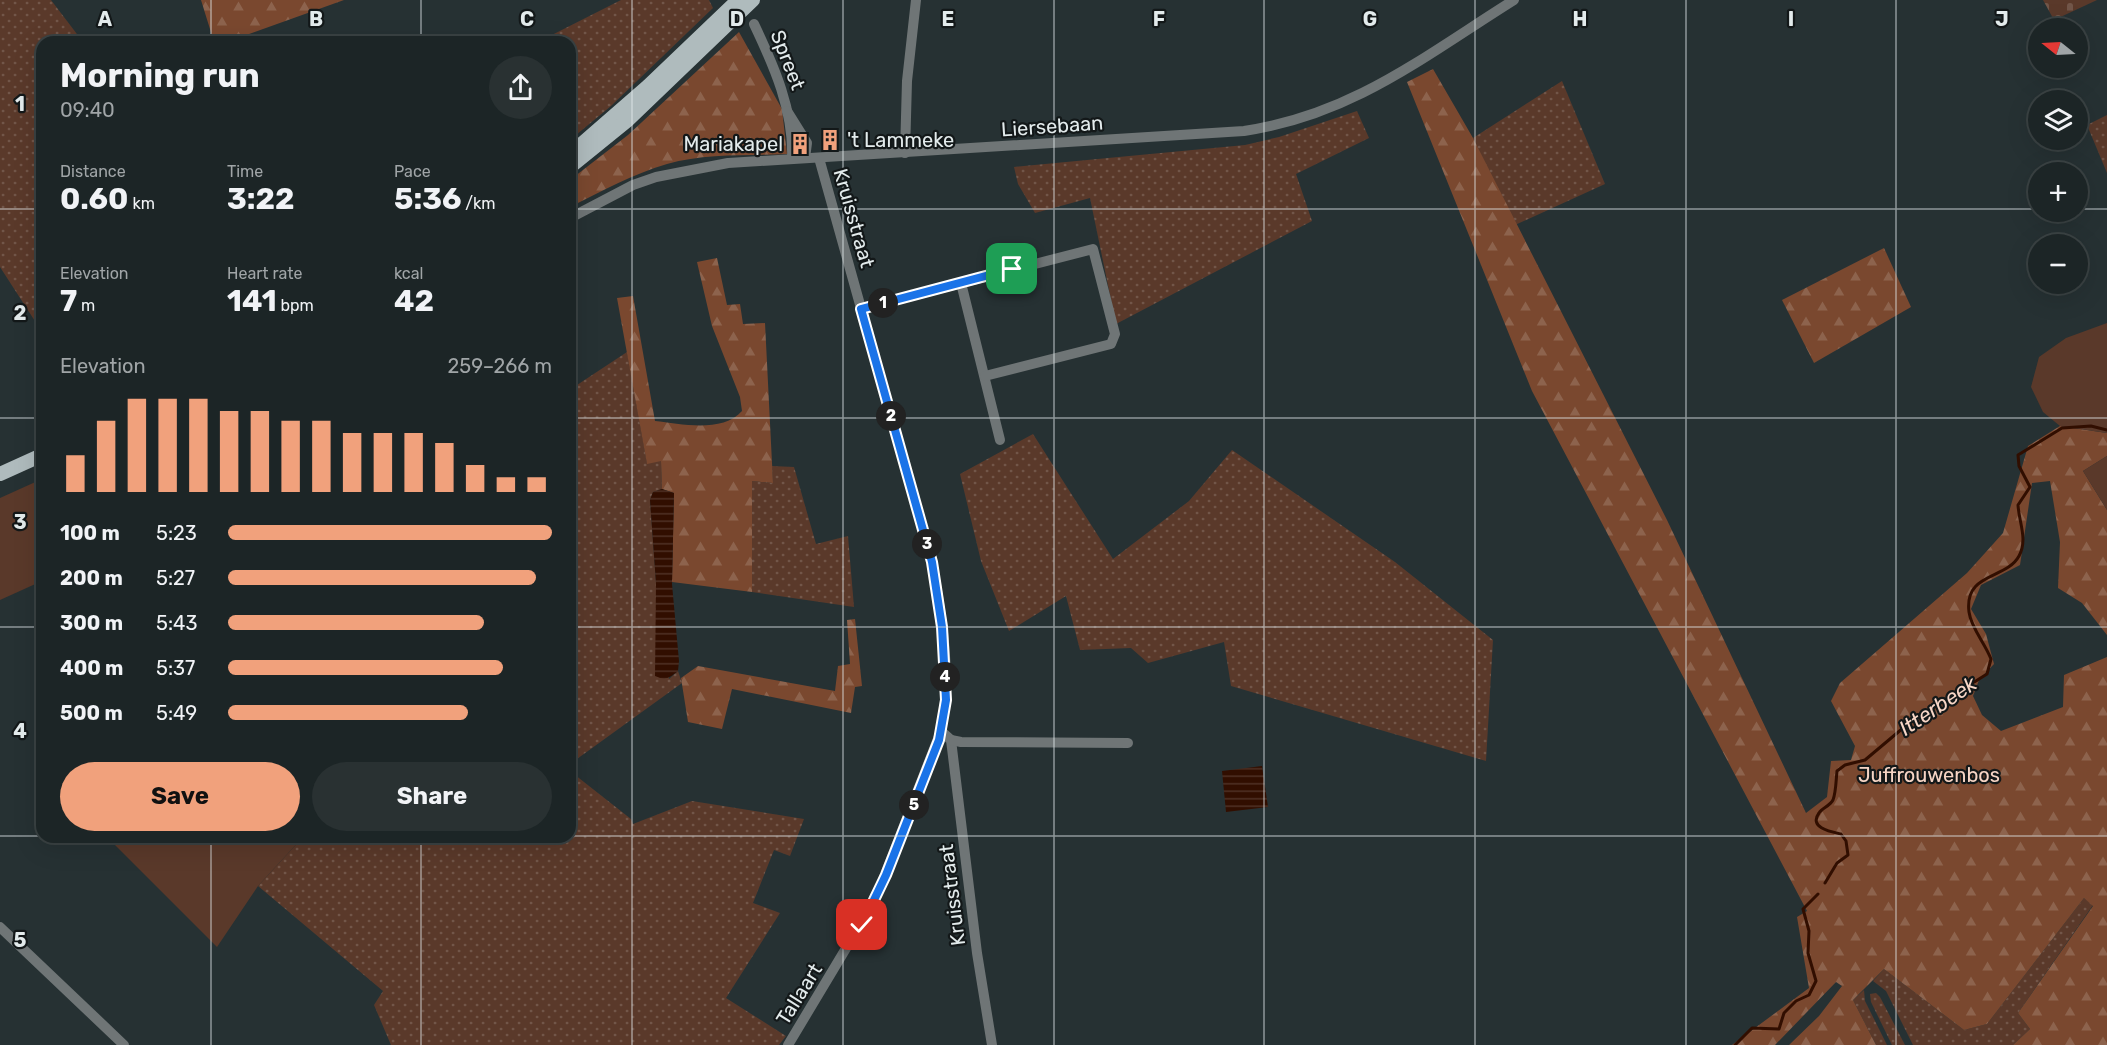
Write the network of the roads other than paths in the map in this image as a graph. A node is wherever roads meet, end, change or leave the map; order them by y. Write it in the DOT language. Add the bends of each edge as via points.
graph roads {
  1 [pos="738,0"];
  2 [pos="753,0"];
  3 [pos="916,0"];
  4 [pos="1514,0"];
  5 [pos="754,24"];
  6 [pos="787,111"];
  7 [pos="576,149"];
  8 [pos="905,153"];
  9 [pos="805,158"];
  10 [pos="819,158"];
  11 [pos="792,159"];
  12 [pos="576,162"];
  13 [pos="576,215"];
  14 [pos="961,283"];
  15 [pos="861,309"];
  16 [pos="985,376"];
  17 [pos="1000,440"];
  18 [pos="36,458"];
  19 [pos="36,467"];
  20 [pos="0,474"];
  21 [pos="0,482"];
  22 [pos="941,731"];
  23 [pos="951,740"];
  24 [pos="1128,743"];
  25 [pos="0,927"];
  26 [pos="124,1045"];
  27 [pos="788,1045"];
  28 [pos="992,1045"];
  1 -- 7 [label="main road"];
  2 -- 12 [label="main road" via="628,120"];
  3 -- 8 [label="street" via="907,81"];
  4 -- 8 [label="street, Liersebaan" via="1359,96 1290,123 1244,131"];
  5 -- 6 [label="street, Spreet" via="772,62"];
  6 -- 9 [label="street, Spreet" via="807,143"];
  6 -- 11 [label="street, Spreet"];
  8 -- 10 [label="street, Liersebaan"];
  9 -- 10 [label="street, Liersebaan"];
  9 -- 11 [label="street, Liersebaan"];
  10 -- 15 [label="street, Kruisstraat"];
  11 -- 13 [label="street, Liersebaan" via="728,163 656,177"];
  14 -- 15 [label="street"];
  14 -- 16 [label="street"];
  14 -- 16 [label="street" via="1093,249 1098,267 1115,334 1111,344"];
  15 -- 22 [label="street, Kruisstraat" via="932,562 946,700"];
  16 -- 17 [label="street"];
  18 -- 20 [label="main road"];
  19 -- 21 [label="main road"];
  22 -- 23 [label="street"];
  22 -- 27 [label="street, Tallaart" via="875,900"];
  23 -- 24 [label="street"];
  23 -- 28 [label="street, Kruisstraat" via="976,953"];
  25 -- 26 [label="street"];
}
